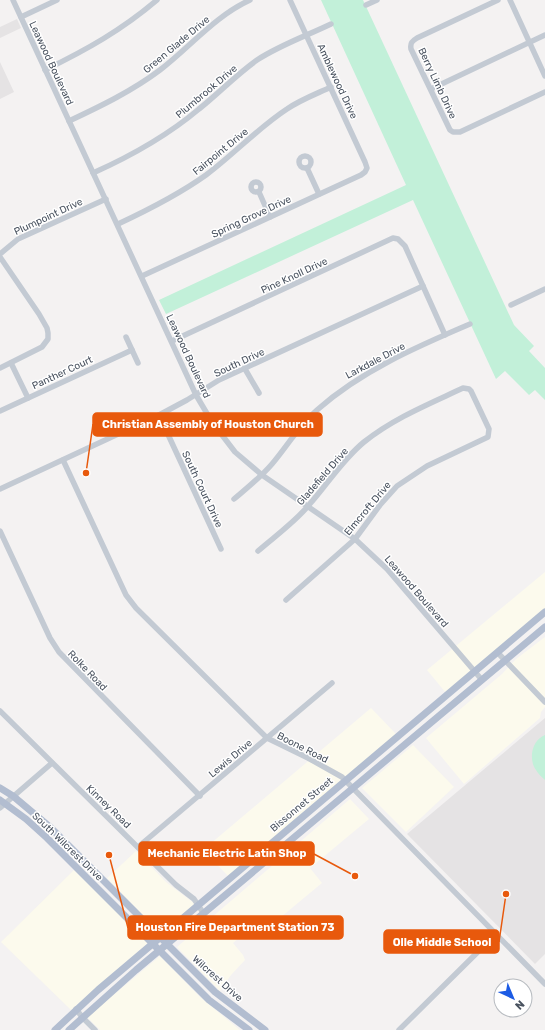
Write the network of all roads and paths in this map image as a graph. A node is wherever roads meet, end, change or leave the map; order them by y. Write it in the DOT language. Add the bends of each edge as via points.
graph roads {
  1 [pos="13,0"];
  2 [pos="57,0"];
  3 [pos="156,0"];
  4 [pos="250,0"];
  5 [pos="290,0"];
  6 [pos="377,0"];
  7 [pos="498,0"];
  8 [pos="510,0"];
  9 [pos="366,5"];
  10 [pos="21,17"];
  11 [pos="331,24"];
  12 [pos="545,35"];
  13 [pos="306,36"];
  14 [pos="529,42"];
  15 [pos="45,70"];
  16 [pos="545,76"];
  17 [pos="331,87"];
  18 [pos="431,89"];
  19 [pos="545,92"];
  20 [pos="69,121"];
  21 [pos="307,168"];
  22 [pos="366,170"];
  23 [pos="93,173"];
  24 [pos="259,192"];
  25 [pos="319,194"];
  26 [pos="106,199"];
  27 [pos="270,217"];
  28 [pos="118,224"];
  29 [pos="0,256"];
  30 [pos="142,276"];
  31 [pos="423,286"];
  32 [pos="545,289"];
  33 [pos="511,306"];
  34 [pos="470,324"];
  35 [pos="445,335"];
  36 [pos="126,337"];
  37 [pos="172,341"];
  38 [pos="132,350"];
  39 [pos="11,363"];
  40 [pos="138,363"];
  41 [pos="0,368"];
  42 [pos="245,369"];
  43 [pos="259,393"];
  44 [pos="196,395"];
  45 [pos="445,396"];
  46 [pos="28,398"];
  47 [pos="0,411"];
  48 [pos="159,415"];
  49 [pos="63,460"];
  50 [pos="262,475"];
  51 [pos="0,489"];
  52 [pos="234,499"];
  53 [pos="308,507"];
  54 [pos="0,531"];
  55 [pos="355,538"];
  56 [pos="221,549"];
  57 [pos="258,551"];
  58 [pos="286,600"];
  59 [pos="545,612"];
  60 [pos="545,627"];
  61 [pos="498,653"];
  62 [pos="504,661"];
  63 [pos="475,672"];
  64 [pos="482,680"];
  65 [pos="332,683"];
  66 [pos="545,702"];
  67 [pos="0,711"];
  68 [pos="267,738"];
  69 [pos="52,763"];
  70 [pos="346,780"];
  71 [pos="0,788"];
  72 [pos="354,788"];
  73 [pos="13,796"];
  74 [pos="200,796"];
  75 [pos="2,804"];
  76 [pos="138,847"];
  77 [pos="95,871"];
  78 [pos="233,875"];
  79 [pos="89,879"];
  80 [pos="240,884"];
  81 [pos="198,905"];
  82 [pos="204,914"];
  83 [pos="496,934"];
  84 [pos="161,937"];
  85 [pos="154,943"];
  86 [pos="168,944"];
  87 [pos="161,950"];
  88 [pos="545,984"];
  89 [pos="215,992"];
  90 [pos="209,1000"];
  91 [pos="76,1009"];
  92 [pos="82,1017"];
  93 [pos="256,1023"];
  94 [pos="247,1029"];
  95 [pos="55,1030"];
  96 [pos="69,1030"];
  97 [pos="95,1030"];
  98 [pos="265,1030"];
  99 [pos="399,1030"];
  1 -- 10 [label="street, Leawood Boulevard"];
  2 -- 10 [label="street"];
  3 -- 15 [label="street" via="111,35"];
  4 -- 20 [label="street, Green Glade Drive" via="220,18 144,81 114,100"];
  5 -- 13 [label="street, Amblewood Drive"];
  6 -- 9 [label="street"];
  7 -- 18 [label="street, Berry Limb Drive" via="413,41 411,49"];
  8 -- 14 [label="street"];
  10 -- 15 [label="street, Leawood Boulevard"];
  11 -- 13 [label="street, Plumbrook Drive"];
  12 -- 14 [label="street"];
  13 -- 17 [label="street, Amblewood Drive"];
  13 -- 23 [label="street, Plumbrook Drive" via="256,61 199,110 155,141"];
  14 -- 16 [label="street"];
  14 -- 18 [label="street"];
  15 -- 20 [label="street, Leawood Boulevard"];
  17 -- 22 [label="street, Amblewood Drive" via="365,162"];
  17 -- 28 [label="street, Fairpoint Drive" via="283,112 219,165 185,189"];
  18 -- 19 [label="street, Berry Limb Drive" via="453,132 460,132"];
  20 -- 23 [label="street, Leawood Boulevard"];
  21 -- 25 [label="street"];
  22 -- 25 [label="street, Spring Grove Drive" via="361,175"];
  23 -- 26 [label="street, Leawood Boulevard"];
  24 -- 27 [label="street"];
  25 -- 27 [label="street, Spring Grove Drive"];
  26 -- 28 [label="street, Leawood Boulevard"];
  26 -- 29 [label="street, Plumpoint Drive" via="18,239"];
  27 -- 30 [label="street, Spring Grove Drive"];
  28 -- 30 [label="street, Leawood Boulevard"];
  29 -- 39 [label="street" via="47,328 46,344"];
  30 -- 37 [label="street, Leawood Boulevard"];
  31 -- 35 [label="street"];
  31 -- 37 [label="street, Pine Knoll Drive" via="402,242 393,238"];
  31 -- 42 [label="street, South Drive"];
  32 -- 33 [label="street"];
  34 -- 35 [label="street, Larkdale Drive"];
  35 -- 50 [label="street, Larkdale Drive" via="364,374 345,386 316,411"];
  36 -- 38 [label="street"];
  37 -- 44 [label="street, Leawood Boulevard"];
  38 -- 40 [label="street"];
  38 -- 46 [label="street, Panther Court"];
  39 -- 41 [label="street"];
  39 -- 46 [label="street"];
  42 -- 43 [label="street"];
  42 -- 44 [label="street, South Drive" via="219,380"];
  44 -- 48 [label="street, South Drive"];
  44 -- 50 [label="street, Leawood Boulevard" via="212,422 235,452"];
  45 -- 53 [label="street, Gladefield Drive" via="392,422 363,443 343,463"];
  45 -- 55 [label="street, Elmcroft Drive" via="463,388 471,391 489,429 488,437 427,466 401,483"];
  46 -- 47 [label="street, Panther Court"];
  48 -- 49 [label="street, South Drive"];
  48 -- 56 [label="street, South Court Drive"];
  49 -- 51 [label="street, South Drive"];
  49 -- 68 [label="street, Boone Road" via="126,595 136,608"];
  50 -- 52 [label="street, Larkdale Drive"];
  50 -- 53 [label="street, Leawood Boulevard"];
  53 -- 55 [label="street, Leawood Boulevard"];
  53 -- 57 [label="street, Gladefield Drive"];
  54 -- 74 [label="street, Rolke Road" via="59,652"];
  55 -- 58 [label="street, Elmcroft Drive"];
  55 -- 63 [label="street, Leawood Boulevard" via="387,569"];
  59 -- 61 [label="main road, Bissonnet Street"];
  60 -- 62 [label="main road"];
  61 -- 62 [label="street"];
  61 -- 63 [label="main road, Bissonnet Street"];
  62 -- 64 [label="main road"];
  62 -- 66 [label="street"];
  63 -- 64 [label="street, Leawood Boulevard"];
  63 -- 70 [label="main road, Bissonnet Street"];
  64 -- 72 [label="main road"];
  65 -- 68 [label="street, Lewis Drive"];
  67 -- 69 [label="street, Kinney Road"];
  68 -- 70 [label="street, Boone Road"];
  68 -- 74 [label="street, Lewis Drive"];
  69 -- 73 [label="street"];
  69 -- 76 [label="street, Kinney Road"];
  70 -- 72 [label="street, Boone Road"];
  70 -- 78 [label="main road, Bissonnet Street"];
  71 -- 73 [label="main road"];
  72 -- 80 [label="main road"];
  72 -- 83 [label="street, Boone Road"];
  73 -- 75 [label="street"];
  73 -- 77 [label="main road, South Wilcrest Drive" via="51,828"];
  74 -- 76 [label="street, Lewis Drive"];
  75 -- 79 [label="main road, South Wilcrest Drive" via="40,831"];
  76 -- 81 [label="street, Kinney Road"];
  77 -- 79 [label="main road"];
  77 -- 84 [label="main road, South Wilcrest Drive"];
  78 -- 80 [label="main road"];
  78 -- 81 [label="main road, Bissonnet Street"];
  79 -- 85 [label="main road, South Wilcrest Drive"];
  80 -- 82 [label="main road"];
  81 -- 82 [label="street, Kinney Road"];
  81 -- 84 [label="main road, Bissonnet Street"];
  82 -- 86 [label="main road"];
  83 -- 88 [label="street, Boone Road"];
  83 -- 99 [label="street"];
  84 -- 85 [label="main road, Bissonnet Street"];
  84 -- 86 [label="main road, Wilcrest Drive"];
  85 -- 87 [label="main road, Wilcrest Drive"];
  85 -- 91 [label="main road, Bissonnet Street"];
  86 -- 87 [label="main road"];
  86 -- 89 [label="main road, Wilcrest Drive"];
  87 -- 90 [label="main road, Wilcrest Drive"];
  87 -- 92 [label="main road"];
  89 -- 90 [label="main road"];
  89 -- 93 [label="main road, Wilcrest Drive"];
  90 -- 94 [label="main road, Wilcrest Drive"];
  91 -- 92 [label="street"];
  91 -- 95 [label="main road, Bissonnet Street"];
  92 -- 96 [label="main road"];
  92 -- 97 [label="street"];
  93 -- 94 [label="main road"];
  93 -- 98 [label="main road, Wilcrest Drive"];
}
